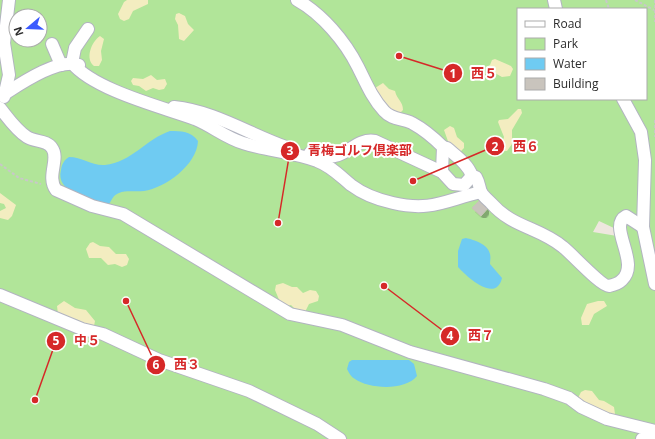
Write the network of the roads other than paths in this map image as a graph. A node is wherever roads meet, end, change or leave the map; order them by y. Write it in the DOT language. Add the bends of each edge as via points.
graph roads {
  1 [pos="9,0"];
  2 [pos="297,0"];
  3 [pos="88,29"];
  4 [pos="52,44"];
  5 [pos="2,54"];
  6 [pos="67,64"];
  7 [pos="6,93"];
  8 [pos="624,100"];
  9 [pos="0,106"];
  10 [pos="443,147"];
  11 [pos="296,150"];
  12 [pos="317,161"];
  13 [pos="442,172"];
  14 [pos="472,176"];
  15 [pos="481,192"];
  16 [pos="643,227"];
  17 [pos="655,284"];
  18 [pos="0,295"];
  19 [pos="655,431"];
  20 [pos="655,438"];
  21 [pos="340,439"];
  22 [pos="642,439"];
  1 -- 5 [label="lane"];
  2 -- 10 [label="lane" via="309,7 328,26 352,56 371,95 385,112 392,118 411,122"];
  3 -- 6 [label="lane"];
  4 -- 6 [label="lane"];
  5 -- 7 [label="lane" via="9,75"];
  6 -- 7 [label="lane" via="30,78"];
  6 -- 11 [label="lane" via="154,102 191,110"];
  6 -- 12 [label="lane" via="115,90 195,120 242,143"];
  7 -- 9 [label="lane"];
  8 -- 16 [label="lane" via="641,132 645,160"];
  9 -- 19 [label="lane" via="19,131 45,143 53,150 53,186 61,193 92,206 123,214 290,314 342,325 395,347 544,389 568,398 607,419"];
  10 -- 13 [label="lane"];
  10 -- 14 [label="lane" via="468,168"];
  11 -- 12 [label="lane"];
  11 -- 13 [label="lane" via="336,156 370,140"];
  12 -- 15 [label="lane" via="330,167 364,193 393,203 427,207"];
  13 -- 14 [label="lane" via="457,186 464,185"];
  14 -- 15 [label="lane" via="476,177"];
  15 -- 16 [label="lane" via="504,217 561,245 605,286 618,284 628,269 628,258 620,229 622,218 632,218"];
  16 -- 17 [label="lane"];
  18 -- 21 [label="lane" via="102,334 158,360 248,391 317,424"];
  20 -- 22 [label="lane"];
}
